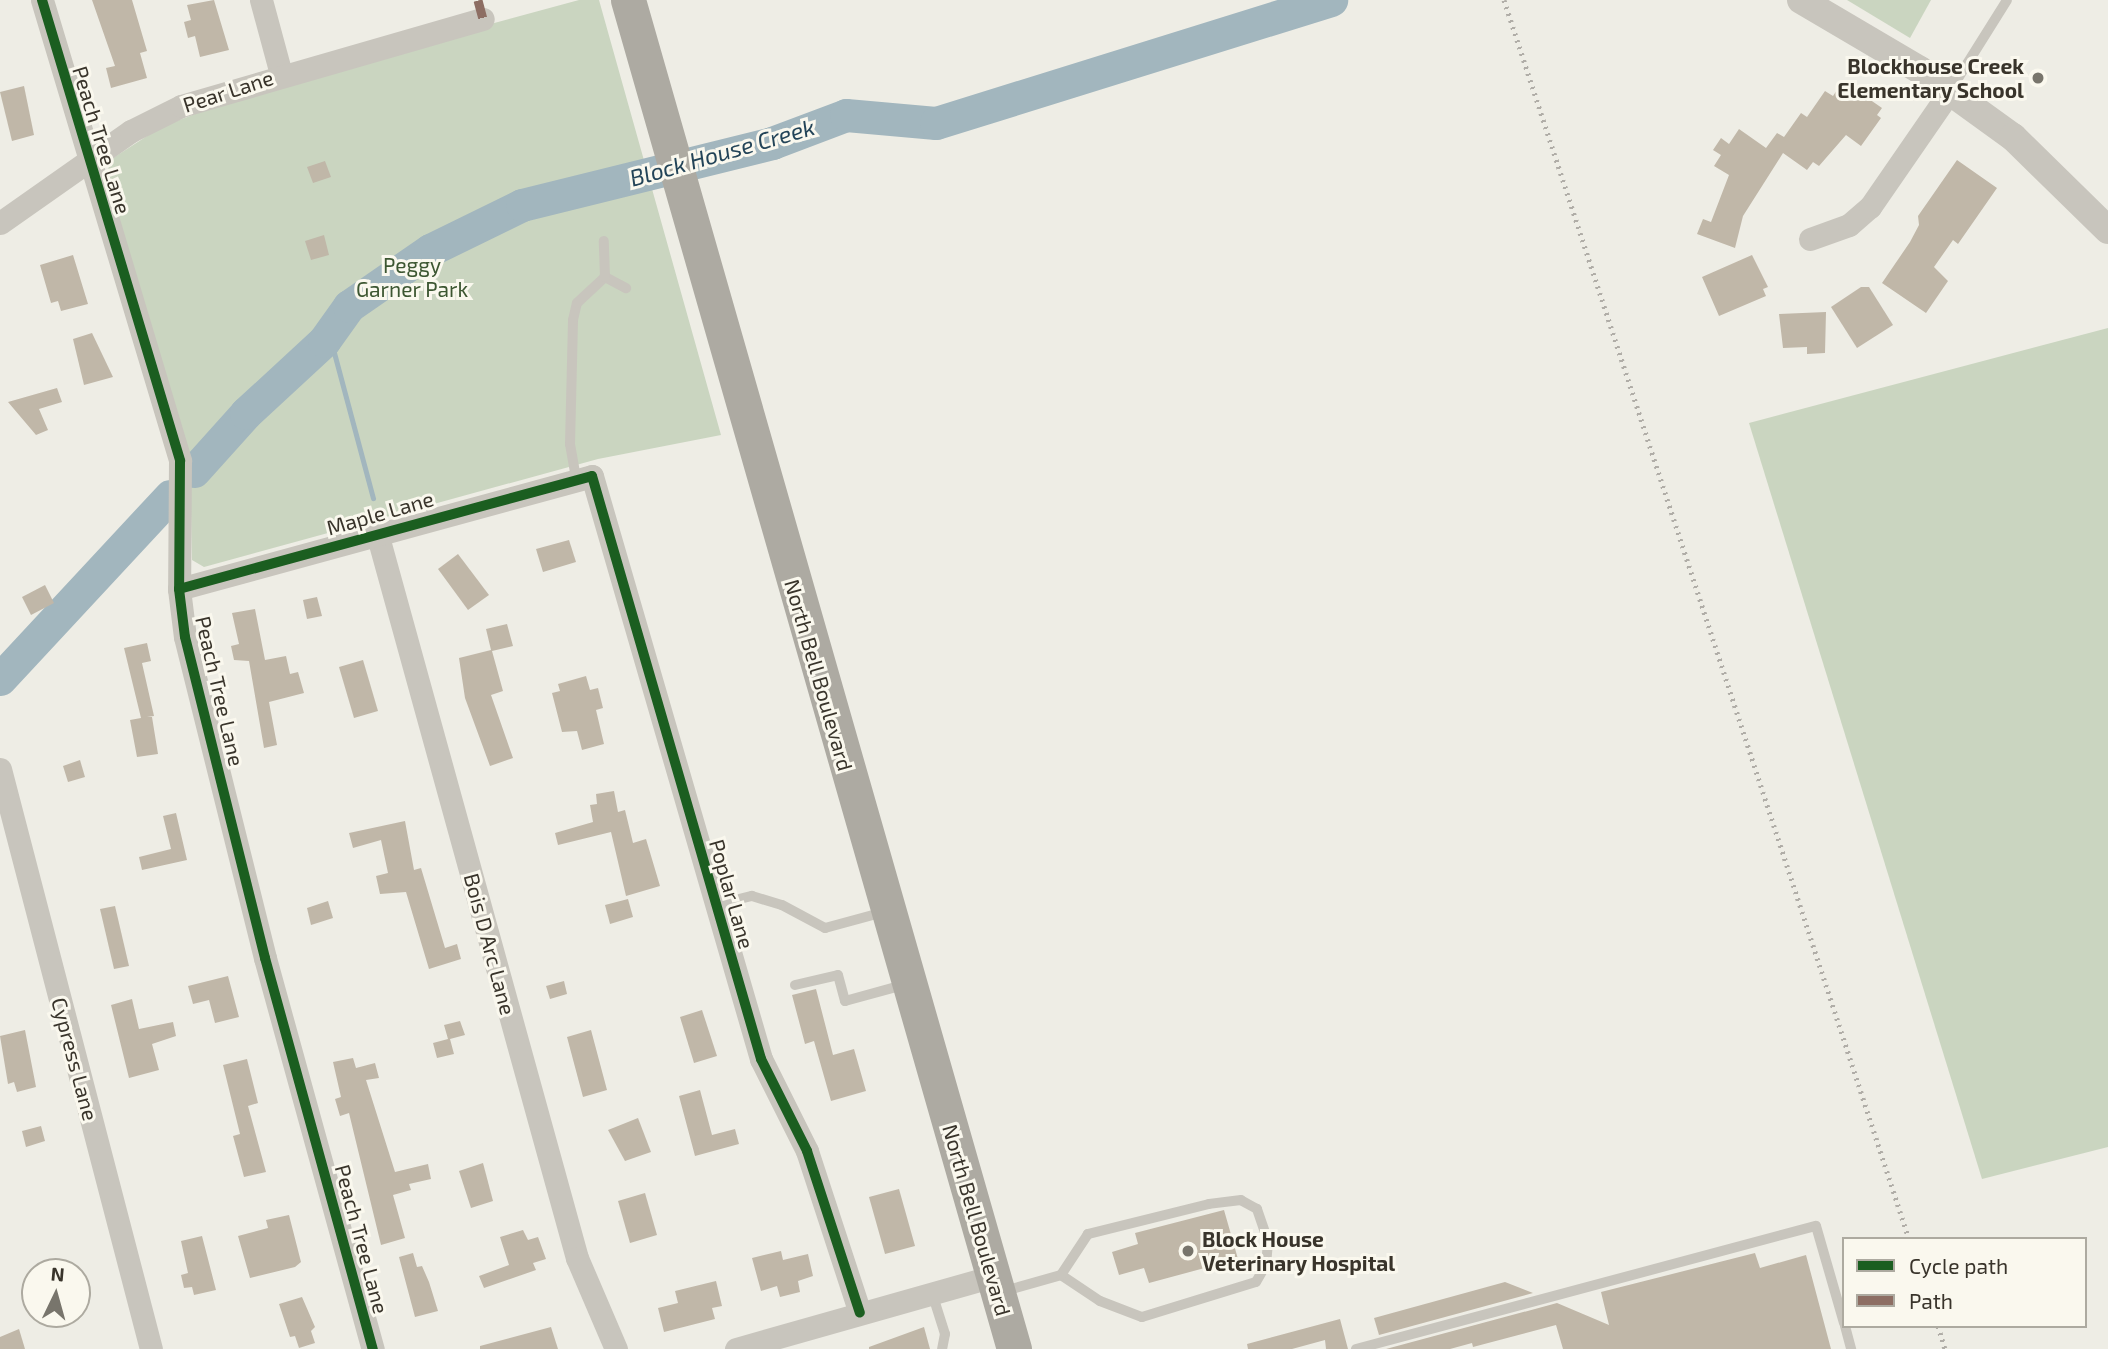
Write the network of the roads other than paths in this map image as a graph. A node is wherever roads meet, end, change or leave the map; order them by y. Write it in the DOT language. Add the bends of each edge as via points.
graph roads {
  1 [pos="42,0"];
  2 [pos="261,0"];
  3 [pos="628,0"];
  4 [pos="1801,0"];
  5 [pos="2007,0"];
  6 [pos="483,19"];
  7 [pos="281,74"];
  8 [pos="1950,90"];
  9 [pos="87,161"];
  10 [pos="0,223"];
  11 [pos="2108,230"];
  12 [pos="1810,239"];
  13 [pos="604,241"];
  14 [pos="605,277"];
  15 [pos="626,288"];
  16 [pos="584,477"];
  17 [pos="377,533"];
  18 [pos="179,589"];
  19 [pos="0,769"];
  20 [pos="715,905"];
  21 [pos="887,912"];
  22 [pos="908,984"];
  23 [pos="795,985"];
  24 [pos="1060,1275"];
  25 [pos="996,1284"];
  26 [pos="932,1293"];
  27 [pos="860,1313"];
  28 [pos="1842,1317"];
  29 [pos="1845,1328"];
  30 [pos="151,1349"];
  31 [pos="373,1349"];
  32 [pos="616,1349"];
  33 [pos="736,1349"];
  34 [pos="942,1349"];
  35 [pos="1014,1349"];
  36 [pos="1356,1349"];
  37 [pos="1851,1349"];
  1 -- 9 [label="street, Peach Tree Lane"];
  2 -- 7 [label="street"];
  3 -- 21 [label="main road, North Bell Boulevard"];
  4 -- 8 [label="street"];
  5 -- 8 [label="lane"];
  6 -- 7 [label="street, Pear Lane"];
  7 -- 9 [label="street, Pear Lane" via="181,106 131,131"];
  8 -- 11 [label="street" via="2013,137"];
  8 -- 12 [label="street" via="1870,207 1849,225"];
  9 -- 10 [label="street, Pear Lane"];
  9 -- 18 [label="street, Peach Tree Lane" via="180,461"];
  13 -- 14 [label="lane"];
  14 -- 15 [label="lane"];
  14 -- 16 [label="lane" via="577,303 573,320 570,444"];
  16 -- 17 [label="street, Maple Lane"];
  16 -- 20 [label="street, Poplar Lane"];
  17 -- 18 [label="street, Maple Lane"];
  17 -- 32 [label="street, Bois D Arc Lane" via="577,1258"];
  18 -- 31 [label="street, Peach Tree Lane" via="185,637 265,958"];
  19 -- 30 [label="street, Cypress Lane"];
  20 -- 21 [label="lane" via="762,898 825,928"];
  20 -- 27 [label="street, Poplar Lane" via="761,1059 807,1151"];
  21 -- 22 [label="main road, North Bell Boulevard"];
  22 -- 23 [label="lane" via="845,1001 838,975"];
  22 -- 25 [label="main road, North Bell Boulevard"];
  24 -- 24 [label="lane" via="1100,1301 1142,1317 1256,1282 1266,1265 1268,1241 1257,1209 1241,1200 1209,1203 1088,1234"];
  24 -- 25 [label="lane"];
  25 -- 26 [label="street"];
  25 -- 35 [label="main road, North Bell Boulevard"];
  26 -- 27 [label="street"];
  26 -- 34 [label="lane" via="945,1334"];
  27 -- 33 [label="street"];
  28 -- 36 [label="lane" via="1816,1226"];
  29 -- 37 [label="lane"];
}
